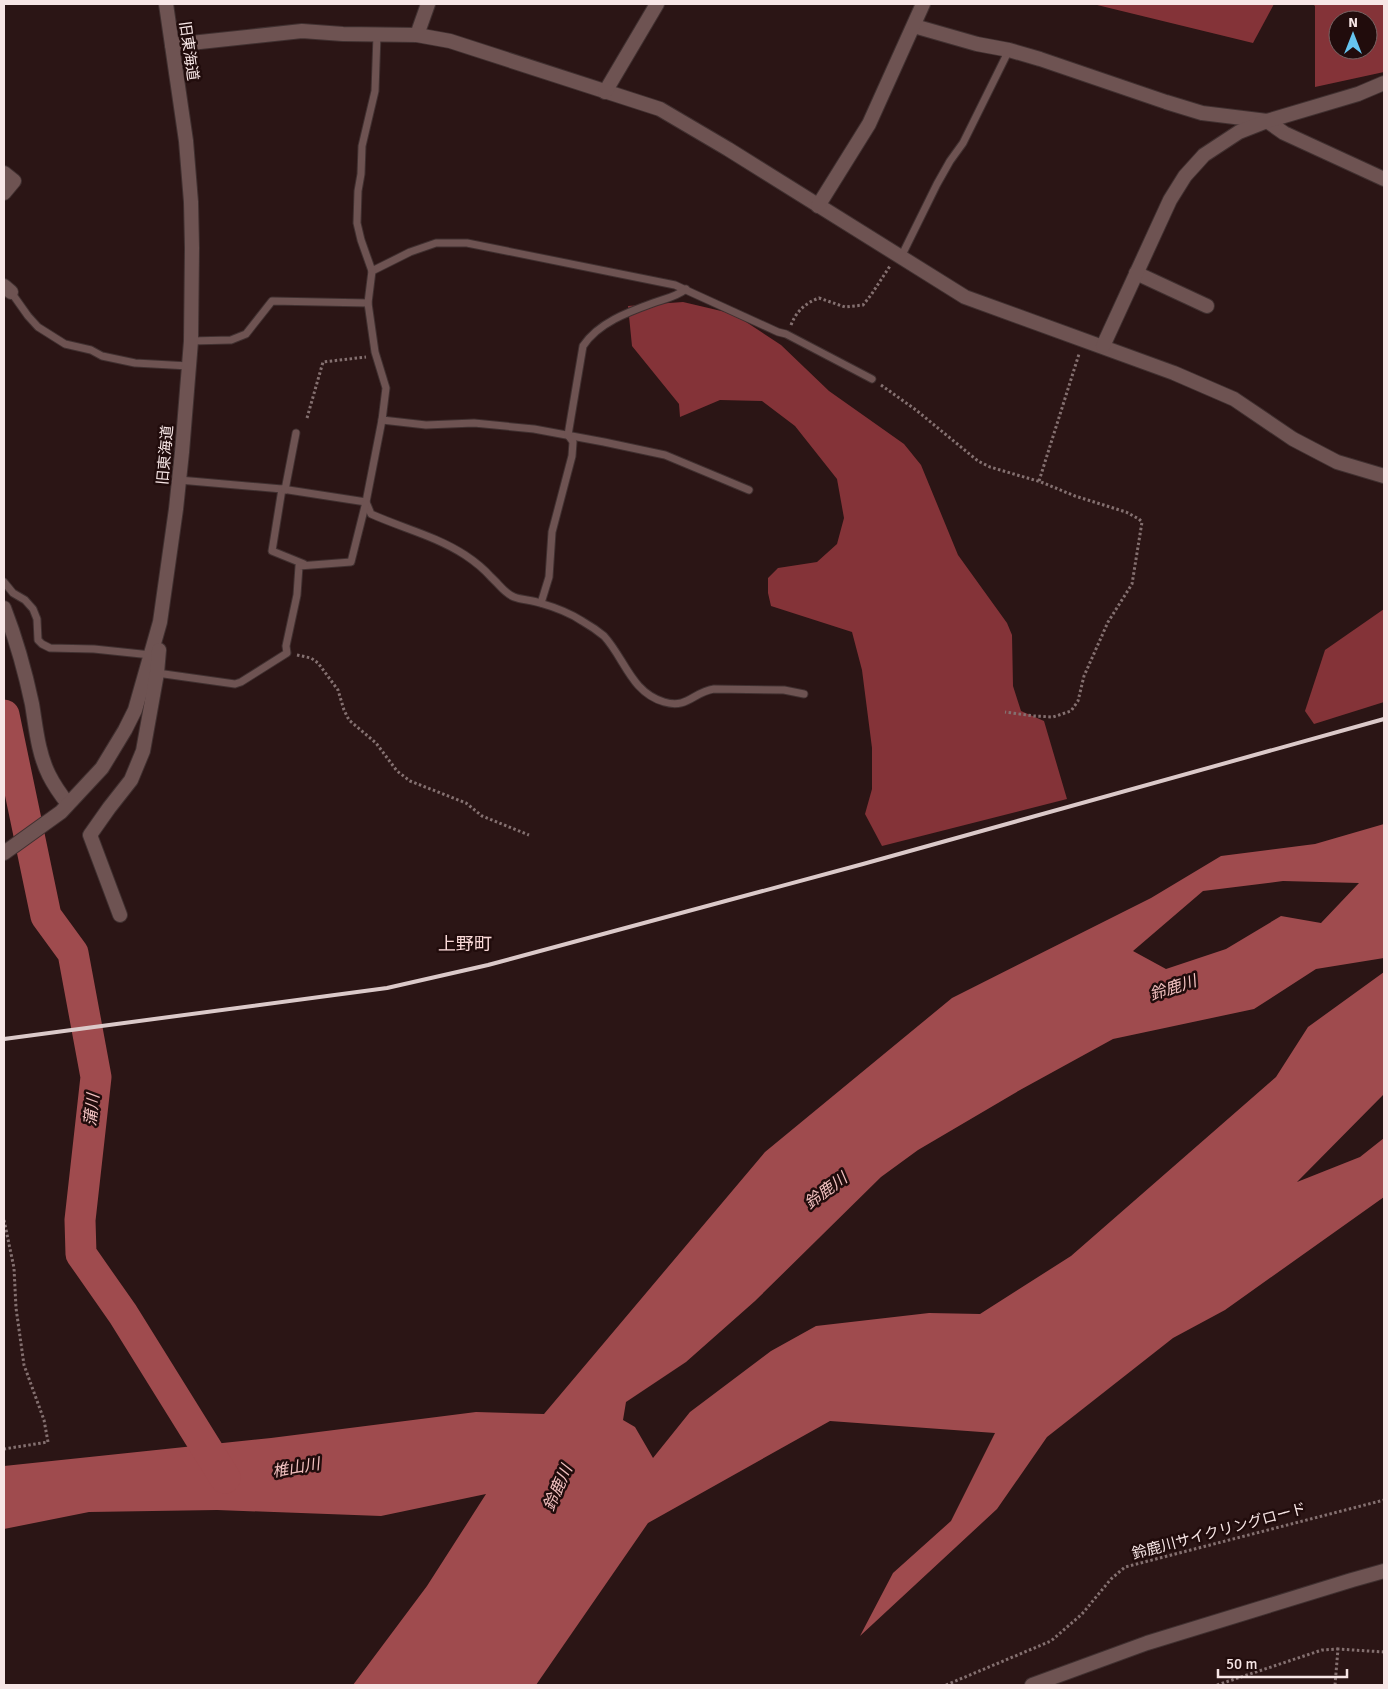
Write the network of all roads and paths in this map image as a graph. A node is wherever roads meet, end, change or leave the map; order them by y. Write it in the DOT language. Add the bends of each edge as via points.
graph roads {
  1 [pos="166,4"];
  2 [pos="428,4"];
  3 [pos="657,4"];
  4 [pos="923,4"];
  5 [pos="914,26"];
  6 [pos="417,34"];
  7 [pos="377,35"];
  8 [pos="172,45"];
  9 [pos="1009,50"];
  10 [pos="1384,83"];
  11 [pos="605,92"];
  12 [pos="1267,121"];
  13 [pos="4,173"];
  14 [pos="1384,179"];
  15 [pos="4,193"];
  16 [pos="818,206"];
  17 [pos="899,256"];
  18 [pos="372,271"];
  19 [pos="1136,273"];
  20 [pos="8,289"];
  21 [pos="686,289"];
  22 [pos="368,303"];
  23 [pos="1207,306"];
  24 [pos="786,334"];
  25 [pos="1084,339"];
  26 [pos="191,341"];
  27 [pos="1103,346"];
  28 [pos="375,352"];
  29 [pos="189,366"];
  30 [pos="872,379"];
  31 [pos="307,418"];
  32 [pos="382,420"];
  33 [pos="296,433"];
  34 [pos="568,435"];
  35 [pos="1384,476"];
  36 [pos="179,480"];
  37 [pos="1039,481"];
  38 [pos="284,489"];
  39 [pos="749,490"];
  40 [pos="366,502"];
  41 [pos="307,565"];
  42 [pos="4,582"];
  43 [pos="541,603"];
  44 [pos="4,608"];
  45 [pos="160,622"];
  46 [pos="287,653"];
  47 [pos="151,655"];
  48 [pos="158,673"];
  49 [pos="804,694"];
  50 [pos="1005,712"];
  51 [pos="64,808"];
  52 [pos="529,835"];
  53 [pos="4,853"];
  54 [pos="120,916"];
  55 [pos="4,1220"];
  56 [pos="4,1449"];
  57 [pos="1384,1500"];
  58 [pos="1384,1572"];
  59 [pos="1338,1649"];
  60 [pos="1384,1652"];
  61 [pos="1040,1683"];
  62 [pos="946,1685"];
  63 [pos="1217,1685"];
  64 [pos="1335,1685"];
  1 -- 8 [label="street, 旧東海道"];
  2 -- 6 [label="street"];
  3 -- 11 [label="street"];
  4 -- 5 [label="street"];
  5 -- 9 [label="street"];
  5 -- 16 [label="street" via="869,124"];
  6 -- 7 [label="street"];
  6 -- 11 [label="street" via="450,41"];
  7 -- 8 [label="street" via="302,31"];
  7 -- 18 [label="lane" via="375,91 362,146 357,222"];
  8 -- 26 [label="street, 旧東海道" via="191,202"];
  9 -- 12 [label="street" via="1202,113"];
  9 -- 17 [label="lane" via="963,143"];
  10 -- 12 [label="street"];
  11 -- 16 [label="street" via="660,109"];
  12 -- 14 [label="street" via="1284,133"];
  12 -- 19 [label="street" via="1239,132 1204,154 1185,176 1170,200"];
  13 -- 15 [label="street" via="14,181"];
  16 -- 17 [label="street"];
  17 -- 24 [label="path" via="863,305 845,307 819,298 811,301 794,317"];
  17 -- 25 [label="street" via="965,297"];
  18 -- 21 [label="lane" via="436,242 467,243"];
  18 -- 22 [label="lane"];
  19 -- 23 [label="street"];
  19 -- 27 [label="street"];
  20 -- 29 [label="lane" via="38,327 65,344 135,363"];
  21 -- 24 [label="lane"];
  21 -- 34 [label="lane" via="634,310 600,327 589,337 583,346"];
  22 -- 26 [label="lane" via="272,301 246,334 231,340"];
  22 -- 28 [label="lane"];
  24 -- 30 [label="lane"];
  25 -- 27 [label="street"];
  25 -- 37 [label="path"];
  26 -- 29 [label="street, 旧東海道"];
  27 -- 35 [label="street" via="1234,399 1293,439 1337,462"];
  28 -- 31 [label="path" via="364,358 323,362"];
  28 -- 32 [label="lane" via="386,388"];
  29 -- 36 [label="street, 旧東海道"];
  30 -- 37 [label="path" via="978,461"];
  32 -- 34 [label="lane" via="426,425 474,423"];
  32 -- 40 [label="lane"];
  33 -- 38 [label="lane"];
  34 -- 39 [label="lane" via="665,455"];
  34 -- 43 [label="lane" via="573,442 572,456 552,532 549,577"];
  36 -- 38 [label="lane"];
  36 -- 45 [label="street, 旧東海道"];
  37 -- 50 [label="path" via="1126,512 1142,522 1132,584 1108,622 1084,676 1078,701 1071,711 1054,717"];
  38 -- 40 [label="lane"];
  38 -- 41 [label="lane" via="272,551"];
  40 -- 41 [label="lane" via="351,562"];
  40 -- 43 [label="lane" via="371,514 436,539 466,556 514,597"];
  41 -- 46 [label="lane" via="299,566 298,595"];
  42 -- 47 [label="lane" via="33,609 38,640 50,648"];
  43 -- 49 [label="lane" via="581,620 603,636 637,685 646,694 665,702 683,704 714,689 784,690"];
  44 -- 51 [label="street" via="21,658 43,760"];
  45 -- 47 [label="street, 旧東海道"];
  45 -- 48 [label="street"];
  46 -- 48 [label="lane" via="235,684"];
  46 -- 52 [label="path" via="311,658 318,663 338,690 349,720 367,734 397,771 410,781 466,803 482,816"];
  47 -- 51 [label="street, 旧東海道" via="126,730 102,768"];
  48 -- 54 [label="street" via="143,751 131,780 90,835"];
  51 -- 53 [label="street, 旧東海道"];
  55 -- 56 [label="path" via="13,1260 24,1364 44,1420 48,1442"];
  57 -- 62 [label="path, 鈴鹿川サイクリングロード" via="1124,1567 1082,1614 1051,1641"];
  58 -- 61 [label="street" via="1166,1637"];
  59 -- 60 [label="path"];
  59 -- 63 [label="path" via="1322,1650"];
  59 -- 64 [label="path"];
}
